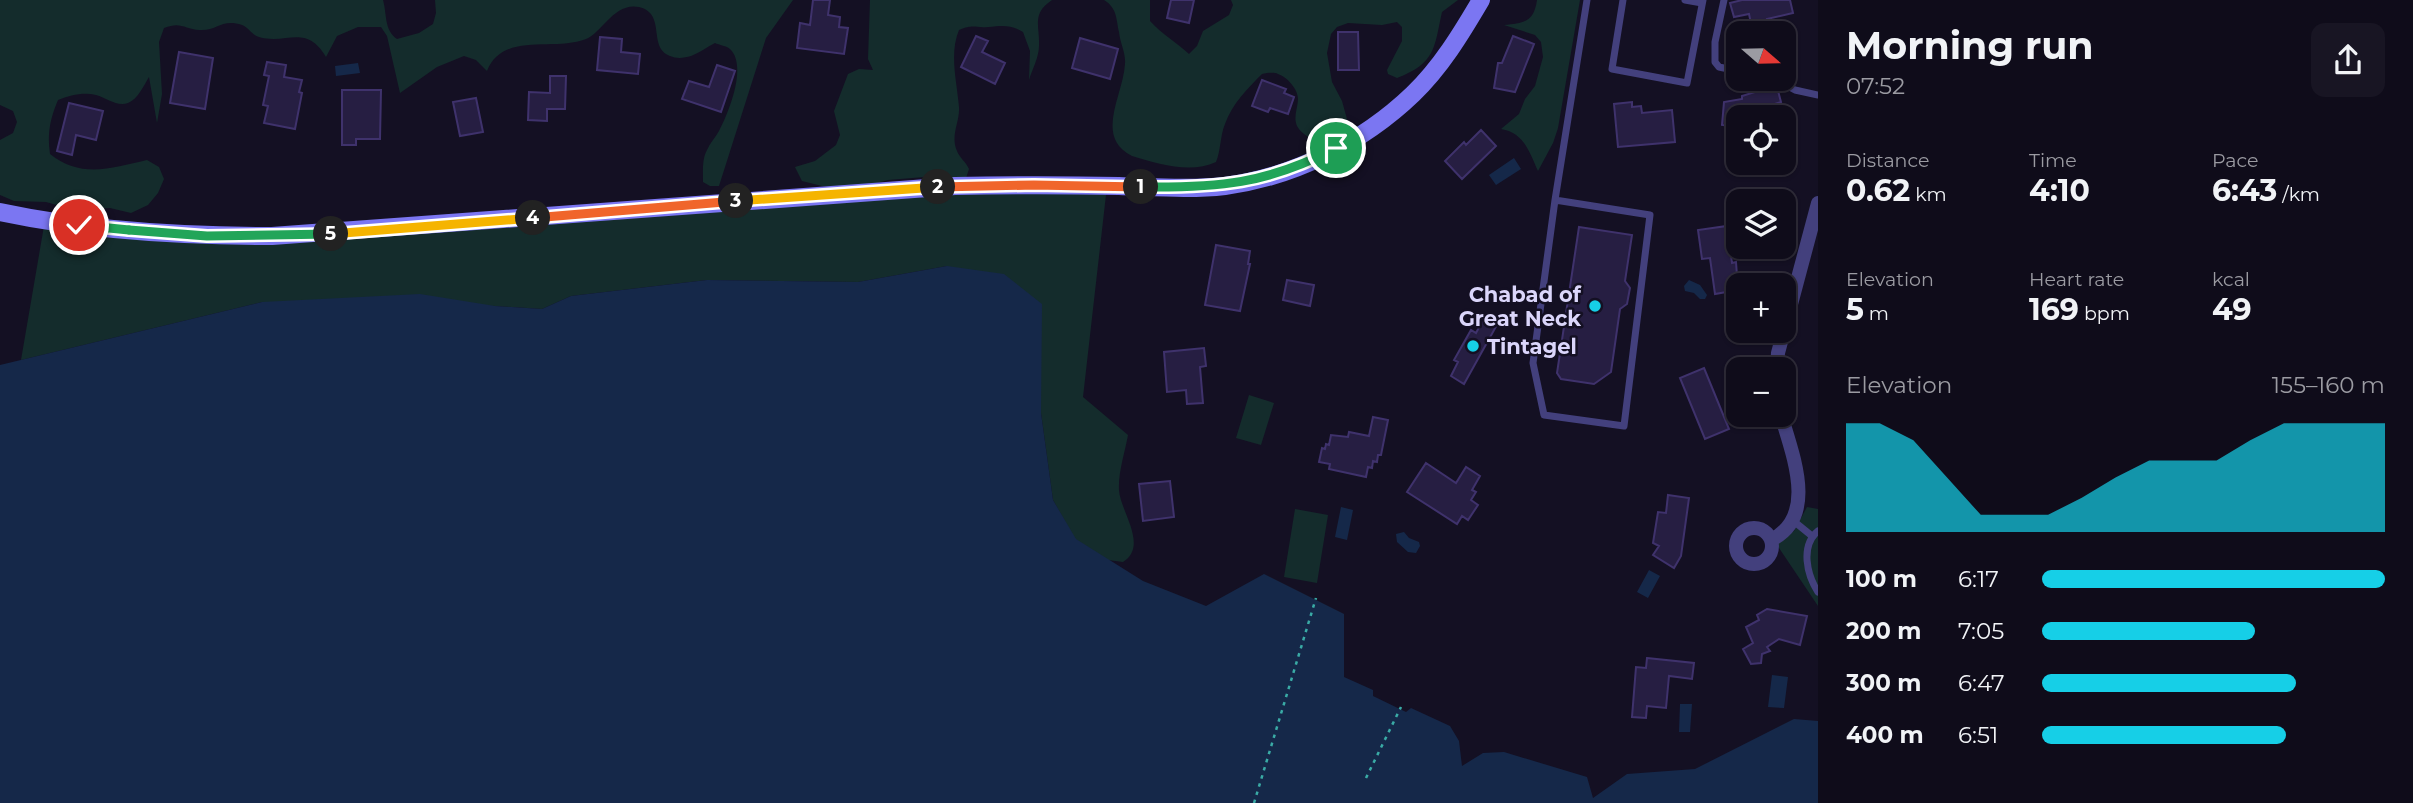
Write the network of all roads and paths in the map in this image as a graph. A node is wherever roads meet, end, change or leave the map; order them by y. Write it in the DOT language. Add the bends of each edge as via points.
graph roads {
  1 [pos="1481,0"];
  2 [pos="1587,0"];
  3 [pos="1623,0"];
  4 [pos="1685,0"];
  5 [pos="1724,0"];
  6 [pos="1703,1"];
  7 [pos="1726,68"];
  8 [pos="1796,90"];
  9 [pos="1818,95"];
  10 [pos="1555,200"];
  11 [pos="1818,203"];
  12 [pos="0,212"];
  13 [pos="1778,357"];
  14 [pos="1786,427"];
  15 [pos="1796,523"];
  16 [pos="1815,534"];
  17 [pos="1771,540"];
  18 [pos="1818,592"];
  19 [pos="1316,598"];
  20 [pos="1401,707"];
  21 [pos="1366,778"];
  22 [pos="1254,803"];
  1 -- 12 [label="main road" via="1458,39 1414,93 1356,138 1311,161 1226,186 955,186 272,236 176,234"];
  2 -- 10 [label="lane"];
  3 -- 6 [label="lane" via="1612,69 1687,83"];
  4 -- 6 [label="lane"];
  5 -- 7 [label="lane" via="1715,62"];
  8 -- 9 [label="lane"];
  10 -- 10 [label="lane" via="1650,215 1624,426 1544,415 1533,363"];
  11 -- 13 [label="street"];
  14 -- 15 [label="street" via="1805,480 1805,500"];
  15 -- 16 [label="lane"];
  15 -- 17 [label="street"];
  16 -- 18 [label="lane" via="1806,566"];
  19 -- 22 [label="path"];
  20 -- 21 [label="path"];
}
